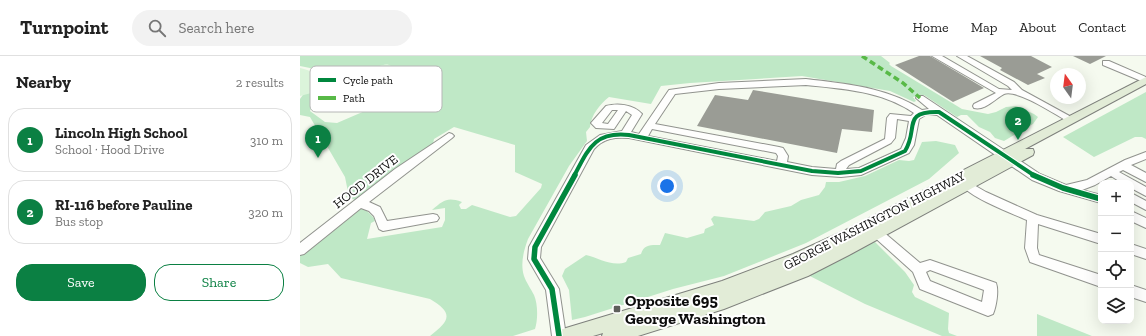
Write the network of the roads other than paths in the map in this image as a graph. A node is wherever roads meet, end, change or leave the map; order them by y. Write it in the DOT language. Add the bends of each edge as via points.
graph roads {
  1 [pos="961,56"];
  2 [pos="942,57"];
  3 [pos="1106,63"];
  4 [pos="1146,80"];
  5 [pos="1146,89"];
  6 [pos="1019,92"];
  7 [pos="1001,93"];
  8 [pos="920,98"];
  9 [pos="977,106"];
  10 [pos="623,108"];
  11 [pos="939,112"];
  12 [pos="917,116"];
  13 [pos="1075,122"];
  14 [pos="650,126"];
  15 [pos="625,134"];
  16 [pos="449,136"];
  17 [pos="642,137"];
  18 [pos="1146,155"];
  19 [pos="1007,158"];
  20 [pos="781,164"];
  21 [pos="1123,165"];
  22 [pos="1112,172"];
  23 [pos="841,173"];
  24 [pos="1146,178"];
  25 [pos="1105,180"];
  26 [pos="1098,182"];
  27 [pos="967,185"];
  28 [pos="1063,188"];
  29 [pos="1146,192"];
  30 [pos="1098,198"];
  31 [pos="1134,199"];
  32 [pos="359,204"];
  33 [pos="1146,206"];
  34 [pos="1134,216"];
  35 [pos="434,218"];
  36 [pos="1033,218"];
  37 [pos="1146,224"];
  38 [pos="877,233"];
  39 [pos="1098,238"];
  40 [pos="300,250"];
  41 [pos="1134,250"];
  42 [pos="1146,254"];
  43 [pos="918,269"];
  44 [pos="1098,280"];
  45 [pos="1134,292"];
  46 [pos="1146,296"];
  47 [pos="559,336"];
  48 [pos="566,336"];
  49 [pos="611,336"];
  1 -- 6 [label="street" via="1011,84"];
  2 -- 7 [label="street"];
  3 -- 4 [label="street"];
  4 -- 13 [label="main road, GEORGE WASHINGTON HIGHWAY"];
  5 -- 13 [label="main road, GEORGE WASHINGTON HIGHWAY"];
  6 -- 7 [label="street"];
  6 -- 13 [label="street"];
  7 -- 9 [label="street"];
  8 -- 11 [label="street"];
  10 -- 10 [label="street" via="611,127 597,125 609,108"];
  10 -- 15 [label="street" via="637,114"];
  11 -- 12 [label="street" via="932,111"];
  11 -- 19 [label="street"];
  12 -- 14 [label="street" via="905,103 886,95 819,83 774,83 672,92"];
  12 -- 23 [label="street" via="911,124 910,142 905,151 861,170"];
  12 -- 23 [label="street" via="893,116 888,141 845,163 841,167"];
  13 -- 19 [label="main road, GEORGE WASHINGTON HIGHWAY"];
  14 -- 17 [label="street"];
  14 -- 20 [label="street" via="779,150 783,156"];
  15 -- 17 [label="street"];
  15 -- 47 [label="street" via="601,138 590,147 534,248 534,259 552,289"];
  16 -- 32 [label="street, HOOD DRIVE"];
  17 -- 20 [label="street"];
  18 -- 21 [label="street"];
  19 -- 27 [label="main road, GEORGE WASHINGTON HIGHWAY"];
  19 -- 28 [label="street" via="1036,176"];
  19 -- 48 [label="main road, GEORGE WASHINGTON HIGHWAY" via="780,267 719,289"];
  20 -- 23 [label="street"];
  21 -- 22 [label="street"];
  21 -- 24 [label="street"];
  22 -- 25 [label="street"];
  22 -- 29 [label="street"];
  26 -- 28 [label="street"];
  27 -- 36 [label="street" via="982,195"];
  27 -- 38 [label="main road, GEORGE WASHINGTON HIGHWAY"];
  28 -- 30 [label="street"];
  31 -- 33 [label="street"];
  32 -- 35 [label="street" via="380,213 383,226"];
  32 -- 40 [label="street, HOOD DRIVE"];
  34 -- 37 [label="street"];
  36 -- 39 [label="street"];
  36 -- 44 [label="street" via="1031,248 1034,258"];
  38 -- 43 [label="street"];
  38 -- 49 [label="main road, GEORGE WASHINGTON HIGHWAY" via="816,264 756,290"];
  41 -- 42 [label="street"];
  43 -- 43 [label="street" via="930,265 991,287 988,310 925,285"];
  45 -- 46 [label="street"];
}
